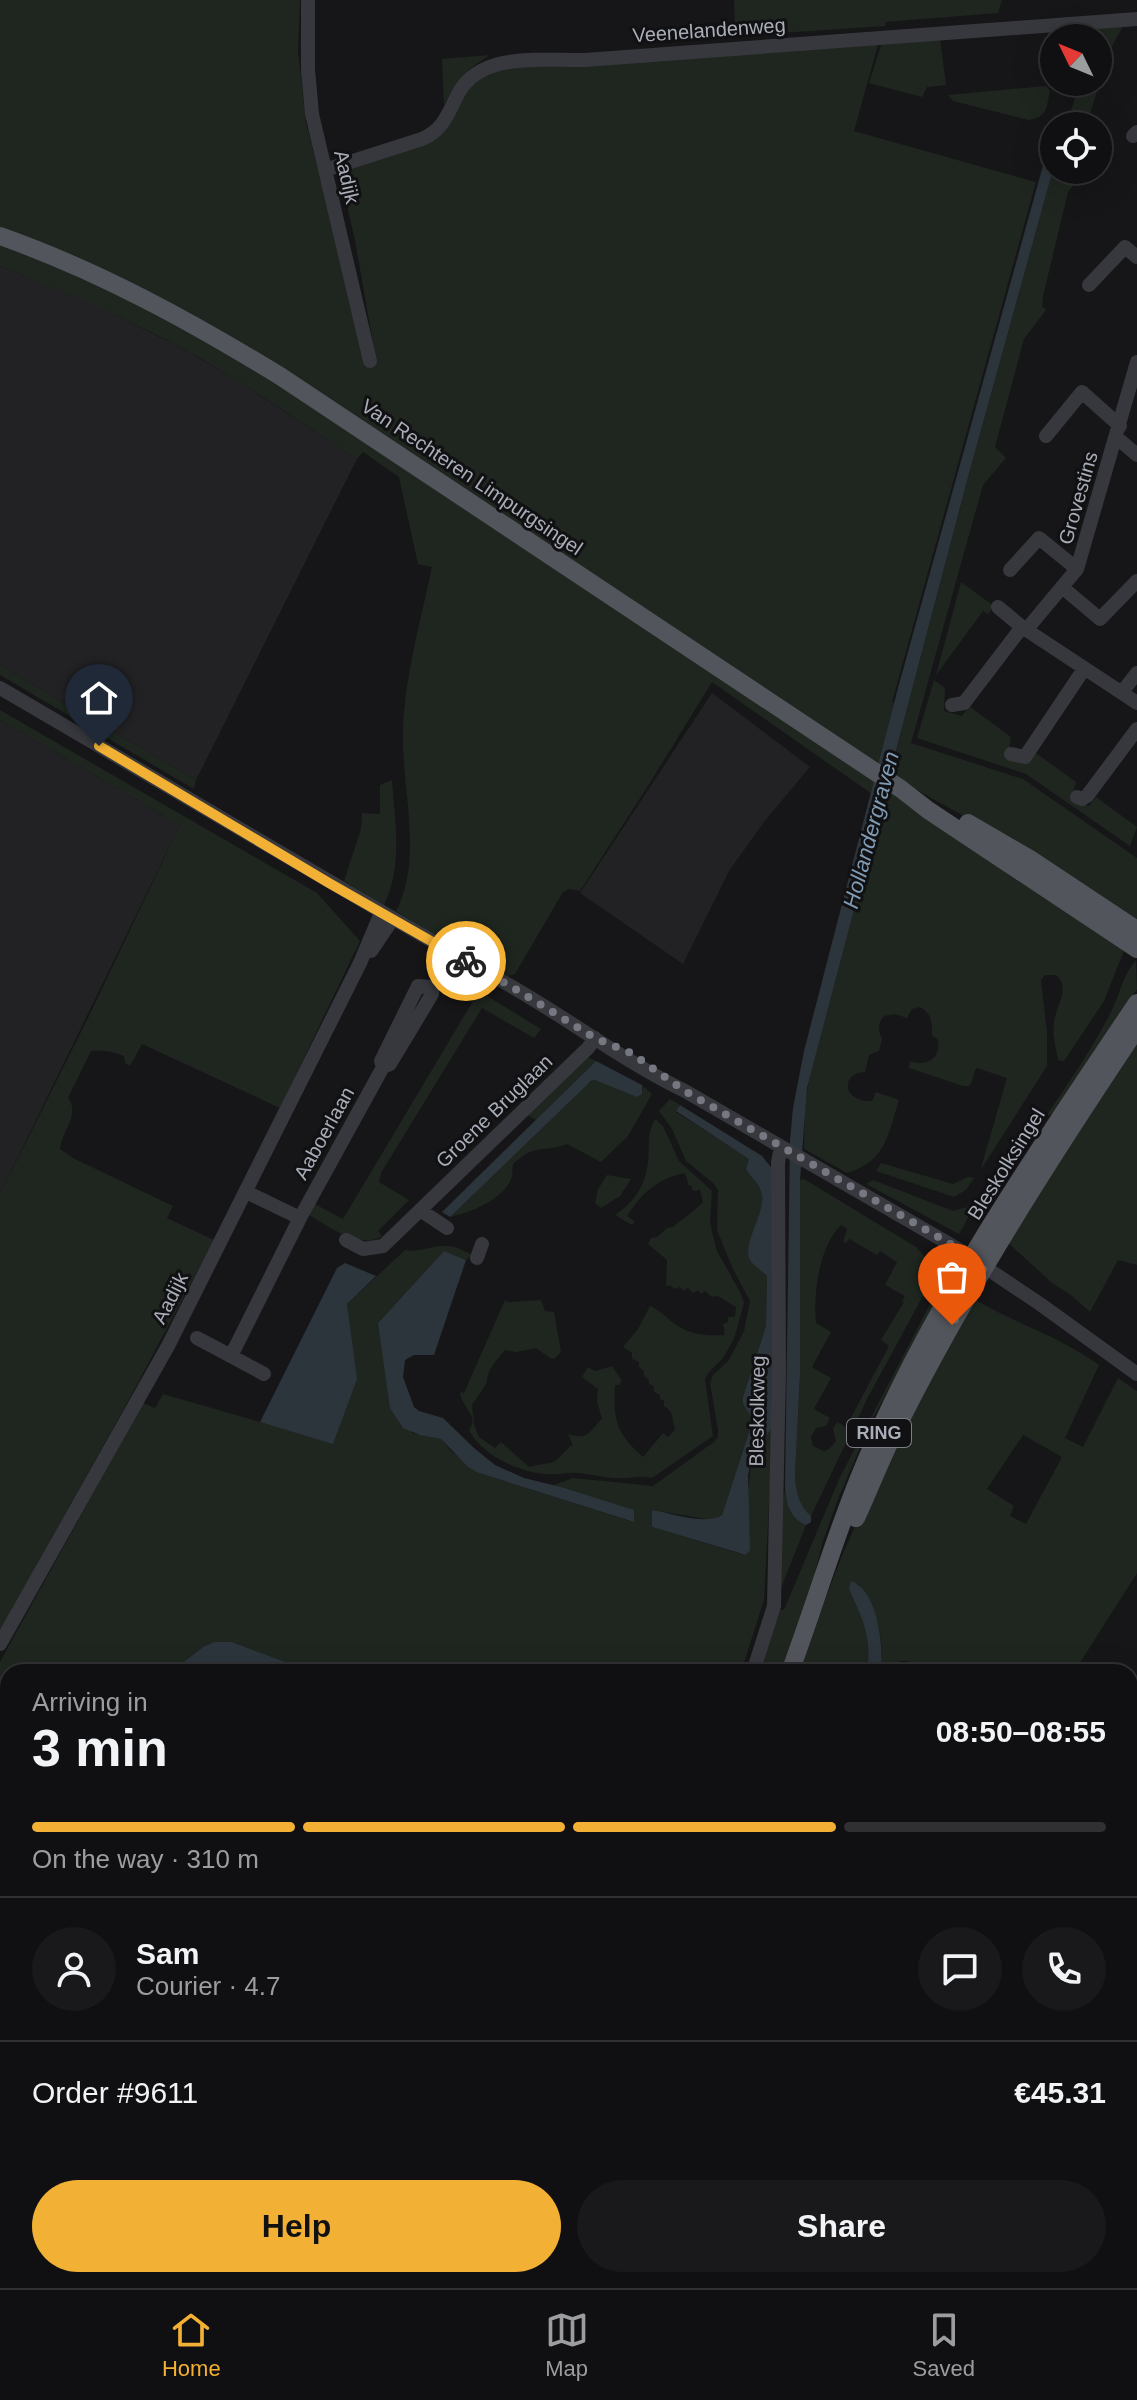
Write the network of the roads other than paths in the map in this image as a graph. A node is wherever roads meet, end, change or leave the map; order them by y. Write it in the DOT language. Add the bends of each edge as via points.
graph roads {
  1 [pos="308,0"];
  2 [pos="1137,19"];
  3 [pos="325,170"];
  4 [pos="0,236"];
  5 [pos="1137,257"];
  6 [pos="1089,285"];
  7 [pos="370,361"];
  8 [pos="1137,362"];
  9 [pos="1118,432"];
  10 [pos="1046,436"];
  11 [pos="1137,455"];
  12 [pos="1077,569"];
  13 [pos="1010,570"];
  14 [pos="1137,581"];
  15 [pos="1062,587"];
  16 [pos="998,607"];
  17 [pos="1025,628"];
  18 [pos="1084,669"];
  19 [pos="1137,673"];
  20 [pos="0,688"];
  21 [pos="1122,692"];
  22 [pos="1137,703"];
  23 [pos="952,705"];
  24 [pos="1137,729"];
  25 [pos="1011,754"];
  26 [pos="896,786"];
  27 [pos="1077,797"];
  28 [pos="387,917"];
  29 [pos="1137,930"];
  30 [pos="1137,949"];
  31 [pos="1137,1003"];
  32 [pos="1137,1028"];
  33 [pos="595,1038"];
  34 [pos="383,1067"];
  35 [pos="785,1150"];
  36 [pos="246,1192"];
  37 [pos="420,1210"];
  38 [pos="300,1218"];
  39 [pos="447,1228"];
  40 [pos="346,1240"];
  41 [pos="978,1263"];
  42 [pos="197,1338"];
  43 [pos="231,1356"];
  44 [pos="1136,1369"];
  45 [pos="264,1374"];
  46 [pos="0,1644"];
  47 [pos="756,1664"];
  48 [pos="793,1664"];
  1 -- 3 [label="street, Aadijk" via="309,93"];
  2 -- 3 [label="street, Veenelandenweg" via="499,63 473,74 434,133"];
  3 -- 7 [label="street, Aadijk"];
  4 -- 26 [label="main road, Van Rechteren Limpurgsingel" via="135,293 280,376"];
  5 -- 6 [label="street" via="1125,247"];
  8 -- 9 [label="street, Grovestins"];
  9 -- 10 [label="street" via="1082,392"];
  9 -- 11 [label="street"];
  9 -- 12 [label="street, Grovestins"];
  12 -- 13 [label="street" via="1039,538"];
  12 -- 15 [label="street, Grovestins"];
  14 -- 15 [label="street" via="1100,619"];
  15 -- 17 [label="street, Grovestins"];
  16 -- 17 [label="street"];
  17 -- 18 [label="street"];
  17 -- 23 [label="street, Grovestins" via="964,703"];
  18 -- 21 [label="street"];
  18 -- 25 [label="street" via="1025,757"];
  19 -- 21 [label="street"];
  20 -- 28 [label="street"];
  21 -- 22 [label="street"];
  24 -- 27 [label="street" via="1087,796"];
  26 -- 29 [label="main road, Van Rechteren Limpurgsingel" via="999,841"];
  26 -- 30 [label="main road, Van Rechteren Limpurgsingel"];
  28 -- 33 [label="street"];
  28 -- 36 [label="street, Aadijk"];
  31 -- 41 [label="main road, Bleskolksingel / RING" via="1060,1118"];
  32 -- 41 [label="main road, Bleskolksingel / RING"];
  33 -- 35 [label="street"];
  33 -- 37 [label="street, Groene Bruglaan"];
  34 -- 34 [label="street, Aaboerlaan" via="381,1061 418,986 433,987 390,1064"];
  34 -- 38 [label="street, Aaboerlaan"];
  35 -- 41 [label="street"];
  35 -- 47 [label="street, Bleskolkweg" via="778,1162 774,1606"];
  36 -- 38 [label="street"];
  36 -- 46 [label="street, Aadijk" via="168,1346"];
  37 -- 39 [label="street"];
  37 -- 40 [label="street, Groene Bruglaan" via="383,1246 363,1249"];
  38 -- 43 [label="street, Aaboerlaan"];
  41 -- 44 [label="street"];
  41 -- 48 [label="main road, Bleskolksingel / RING" via="903,1381 873,1445"];
  42 -- 43 [label="street"];
  43 -- 45 [label="street"];
}
